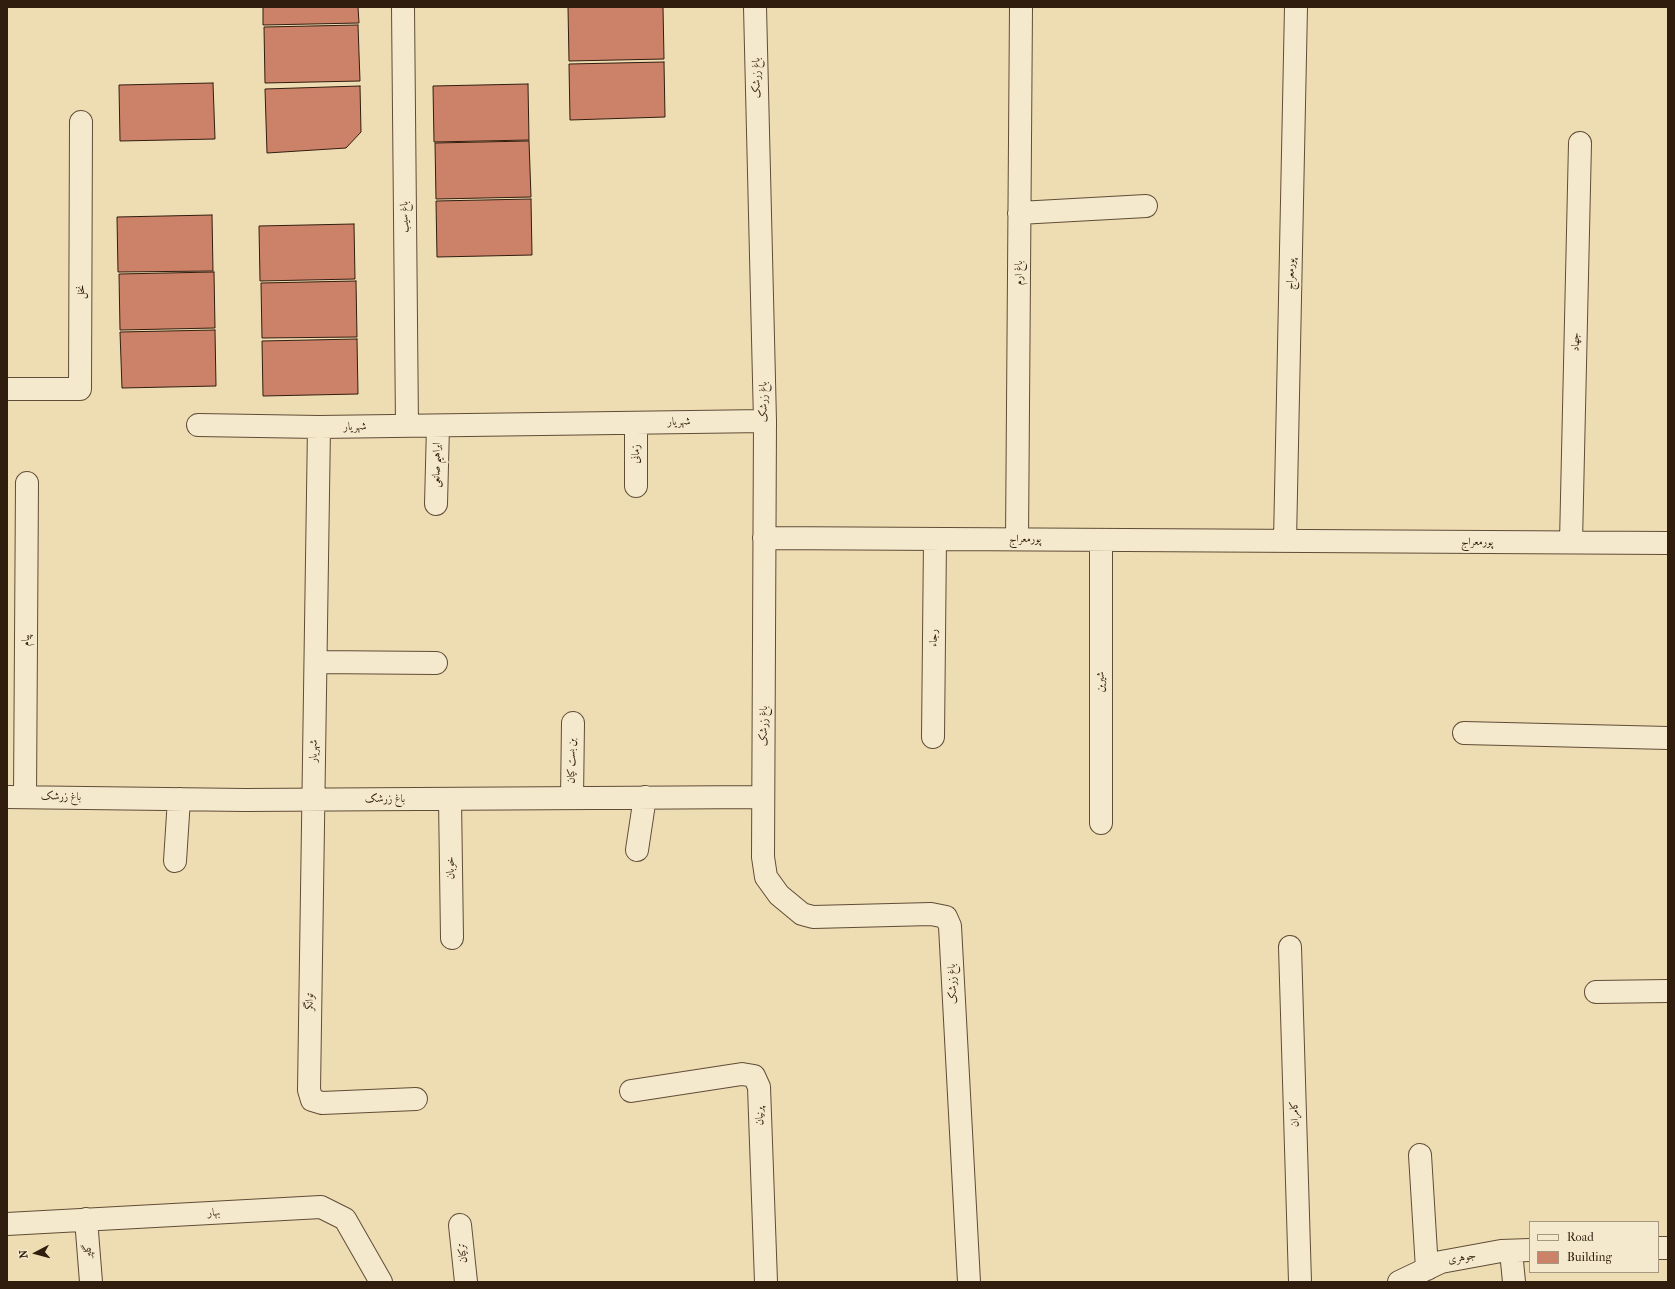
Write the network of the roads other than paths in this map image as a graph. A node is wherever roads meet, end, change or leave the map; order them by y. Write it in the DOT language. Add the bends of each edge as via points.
graph roads {
  1 [pos="403,7"];
  2 [pos="755,7"];
  3 [pos="1021,7"];
  4 [pos="1296,7"];
  5 [pos="81,122"];
  6 [pos="1580,143"];
  7 [pos="1146,206"];
  8 [pos="1019,213"];
  9 [pos="7,389"];
  10 [pos="765,421"];
  11 [pos="636,423"];
  12 [pos="198,425"];
  13 [pos="407,426"];
  14 [pos="438,426"];
  15 [pos="319,427"];
  16 [pos="27,484"];
  17 [pos="636,486"];
  18 [pos="436,504"];
  19 [pos="764,538"];
  20 [pos="935,539"];
  21 [pos="1017,539"];
  22 [pos="1101,540"];
  23 [pos="1285,541"];
  24 [pos="1571,542"];
  25 [pos="1668,542"];
  26 [pos="316,662"];
  27 [pos="436,663"];
  28 [pos="573,723"];
  29 [pos="1464,732"];
  30 [pos="933,737"];
  31 [pos="1668,738"];
  32 [pos="16,797"];
  33 [pos="645,797"];
  34 [pos="763,797"];
  35 [pos="572,798"];
  36 [pos="179,799"];
  37 [pos="450,799"];
  38 [pos="314,800"];
  39 [pos="1101,823"];
  40 [pos="637,850"];
  41 [pos="175,862"];
  42 [pos="452,938"];
  43 [pos="1290,947"];
  44 [pos="1668,991"];
  45 [pos="1596,992"];
  46 [pos="631,1091"];
  47 [pos="416,1099"];
  48 [pos="1420,1155"];
  49 [pos="86,1219"];
  50 [pos="7,1224"];
  51 [pos="460,1225"];
  52 [pos="1521,1251"];
  53 [pos="1427,1269"];
  54 [pos="91,1282"];
  55 [pos="381,1282"];
  56 [pos="466,1282"];
  57 [pos="766,1282"];
  58 [pos="969,1282"];
  59 [pos="1300,1282"];
  60 [pos="1399,1282"];
  61 [pos="1514,1282"];
  1 -- 13 [label="street, باغ سیب"];
  2 -- 10 [label="street, باغ زرشک"];
  3 -- 8 [label="street, باغ ارم"];
  4 -- 23 [label="street, پورمعراج"];
  5 -- 9 [label="street, نخل" via="80,389"];
  6 -- 24 [label="street, جهاد"];
  7 -- 8 [label="street"];
  8 -- 21 [label="street, باغ ارم"];
  10 -- 11 [label="street, شهریار"];
  10 -- 19 [label="street, باغ زرشک"];
  11 -- 14 [label="street, شهریار"];
  11 -- 17 [label="street, زمانی"];
  12 -- 15 [label="street"];
  13 -- 14 [label="street, شهریار"];
  13 -- 15 [label="street, شهریار"];
  14 -- 18 [label="street, ابراهیم صانعی"];
  15 -- 26 [label="street, شهریار"];
  16 -- 32 [label="street, پیام"];
  19 -- 20 [label="street, پورمعراج"];
  19 -- 34 [label="street, باغ زرشک"];
  20 -- 21 [label="street, پورمعراج"];
  20 -- 30 [label="street, رجاء"];
  21 -- 22 [label="street, پورمعراج"];
  22 -- 23 [label="street, پورمعراج"];
  22 -- 39 [label="street, شیرین"];
  23 -- 24 [label="street, پورمعراج"];
  24 -- 25 [label="street, پورمعراج"];
  26 -- 27 [label="street"];
  26 -- 38 [label="street, شهریار"];
  28 -- 35 [label="street, بن بست کیان"];
  29 -- 31 [label="street"];
  32 -- 36 [label="street, باغ زرشک"];
  33 -- 34 [label="street, باغ زرشک"];
  33 -- 35 [label="street, باغ زرشک"];
  33 -- 40 [label="street"];
  34 -- 58 [label="street, باغ زرشک" via="763,857 766,877 779,895 802,914 813,918 931,914 946,917 950,926"];
  35 -- 37 [label="street, باغ زرشک"];
  36 -- 38 [label="street, باغ زرشک"];
  36 -- 41 [label="street"];
  37 -- 38 [label="street, باغ زرشک"];
  37 -- 42 [label="street, خوبان"];
  38 -- 47 [label="street, توانگر" via="308,1090 312,1100 322,1103"];
  43 -- 59 [label="street, کامران"];
  44 -- 45 [label="street"];
  46 -- 57 [label="street, پرنیان" via="742,1074 754,1076 759,1087"];
  48 -- 53 [label="street"];
  49 -- 50 [label="street, بهار"];
  49 -- 54 [label="street, گلپر"];
  49 -- 55 [label="street, بهار" via="321,1207 346,1219"];
  51 -- 56 [label="street, ترکیان"];
  52 -- 53 [label="street, جوهری" via="1501,1251 1441,1262"];
  52 -- 61 [label="street"];
  53 -- 60 [label="street, جوهری"];
}
